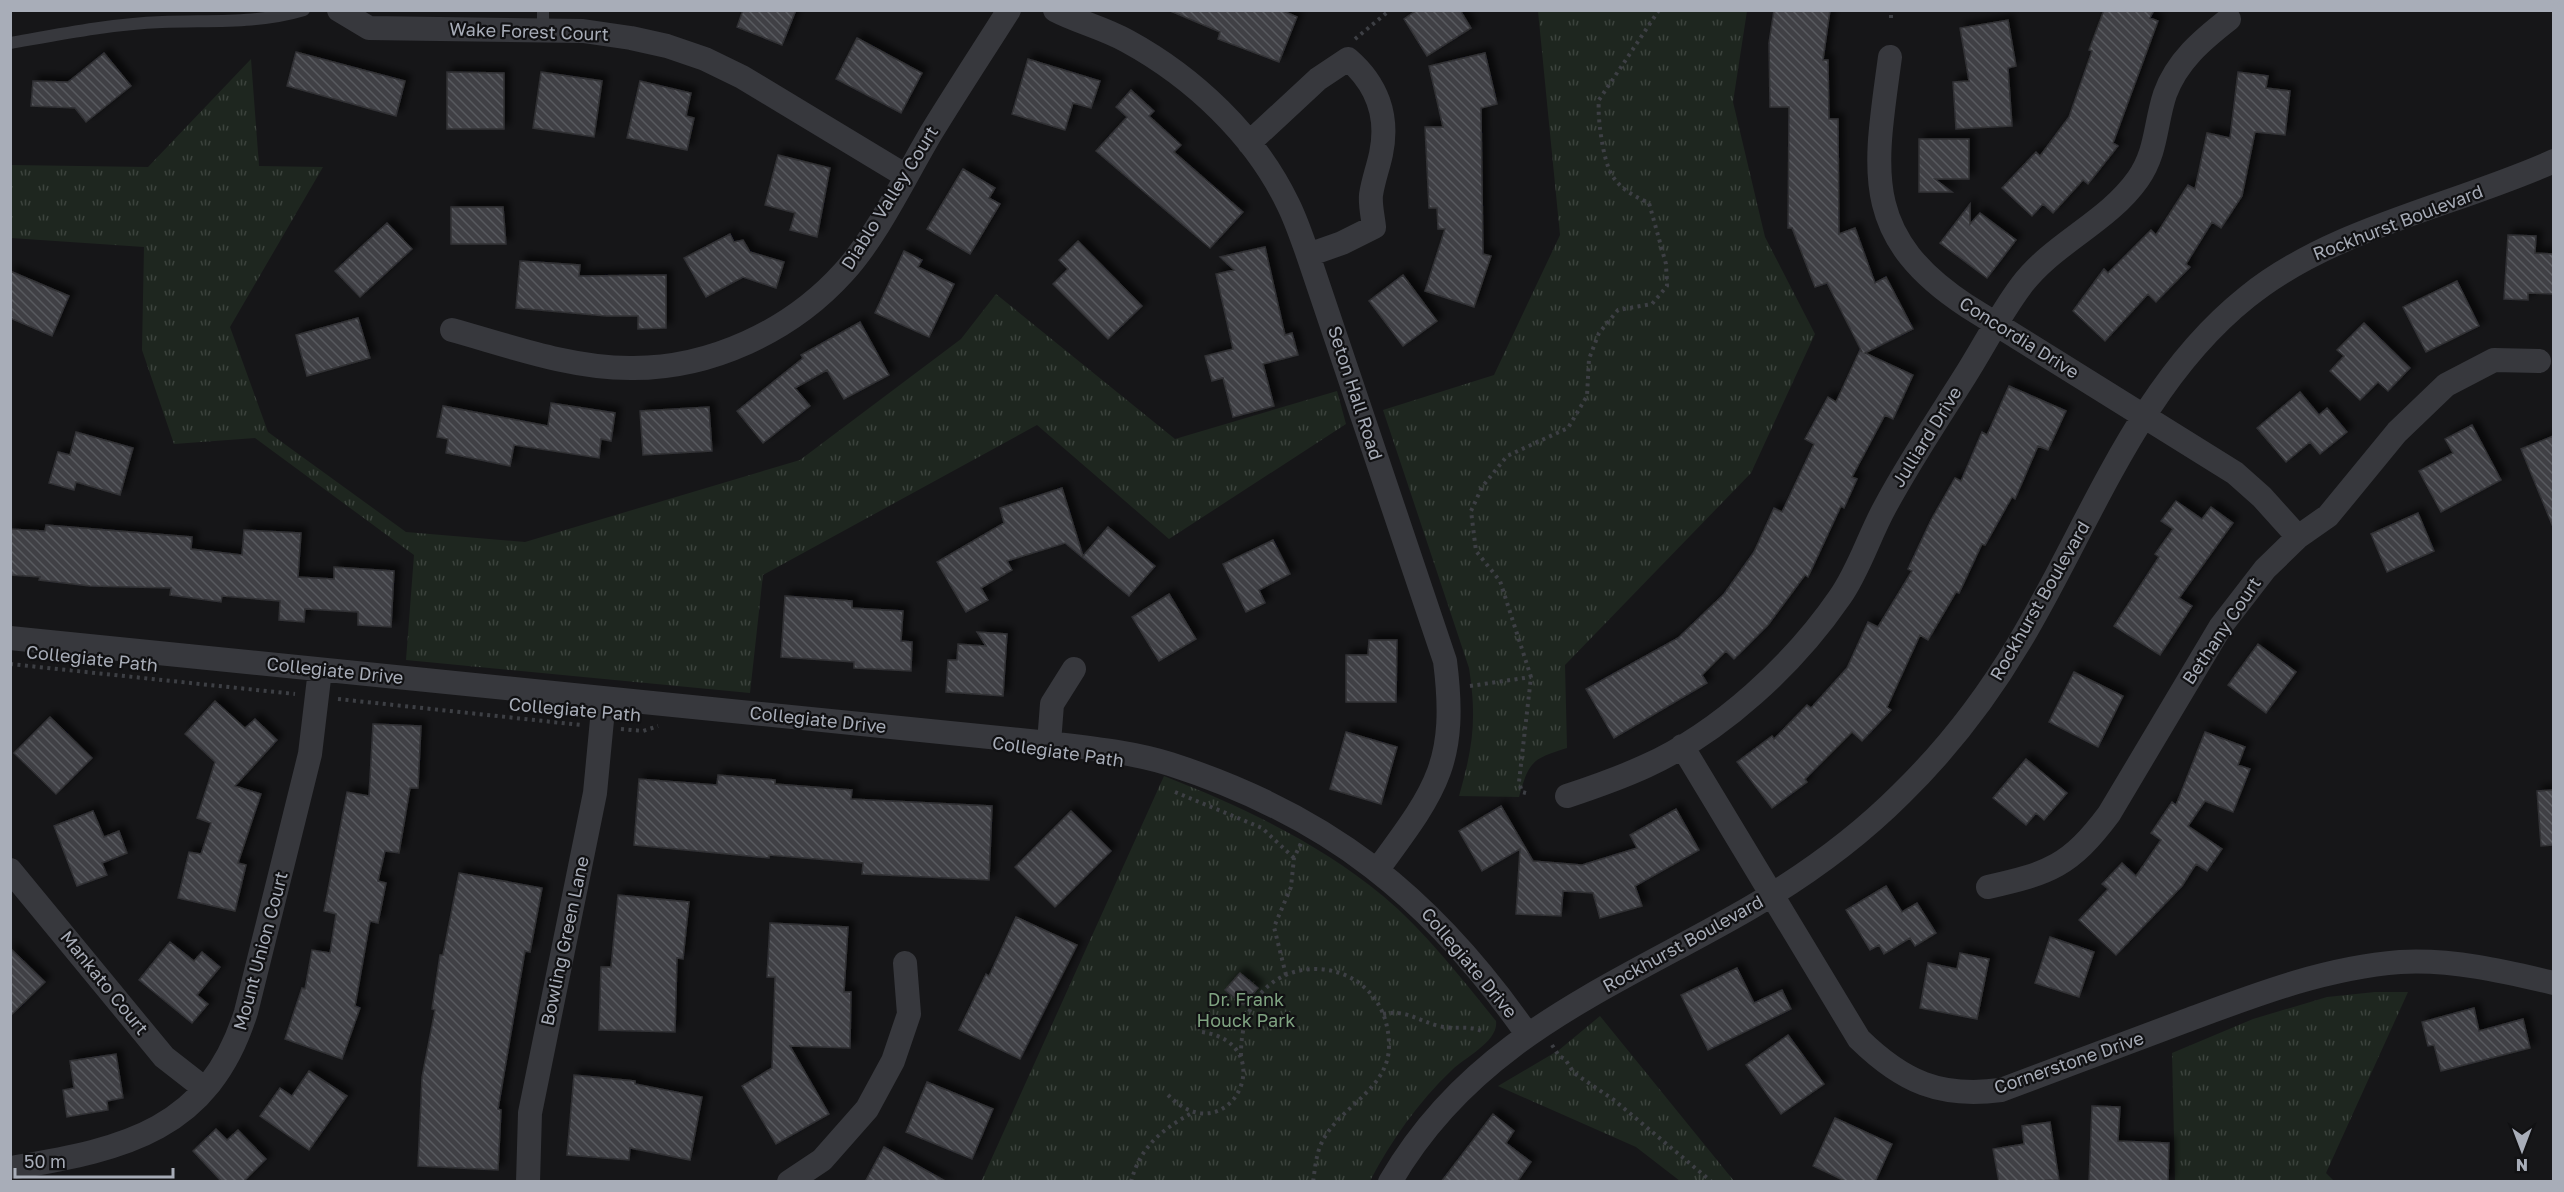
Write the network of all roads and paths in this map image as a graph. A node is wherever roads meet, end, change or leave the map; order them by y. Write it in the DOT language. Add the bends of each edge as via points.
graph roads {
  1 [pos="304,10"];
  2 [pos="339,10"];
  3 [pos="1009,10"];
  4 [pos="1055,10"];
  5 [pos="1390,10"];
  6 [pos="1659,10"];
  7 [pos="1891,10"];
  8 [pos="1891,18"];
  9 [pos="2229,19"];
  10 [pos="543,21"];
  11 [pos="1354,39"];
  12 [pos="10,43"];
  13 [pos="1890,57"];
  14 [pos="1249,143"];
  15 [pos="2553,161"];
  16 [pos="906,176"];
  17 [pos="1308,255"];
  18 [pos="1996,324"];
  19 [pos="452,330"];
  20 [pos="2539,361"];
  21 [pos="2143,416"];
  22 [pos="2298,537"];
  23 [pos="10,638"];
  24 [pos="10,664"];
  25 [pos="1074,669"];
  26 [pos="320,670"];
  27 [pos="1531,677"];
  28 [pos="1448,690"];
  29 [pos="319,697"];
  30 [pos="604,699"];
  31 [pos="663,725"];
  32 [pos="603,727"];
  33 [pos="1049,743"];
  34 [pos="1682,746"];
  35 [pos="1166,788"];
  36 [pos="1526,793"];
  37 [pos="1567,796"];
  38 [pos="1310,824"];
  39 [pos="1294,858"];
  40 [pos="1378,869"];
  41 [pos="10,870"];
  42 [pos="1988,887"];
  43 [pos="1771,895"];
  44 [pos="905,963"];
  45 [pos="1286,975"];
  46 [pos="2553,983"];
  47 [pos="1383,1014"];
  48 [pos="1482,1031"];
  49 [pos="1202,1032"];
  50 [pos="1527,1034"];
  51 [pos="1550,1042"];
  52 [pos="1241,1056"];
  53 [pos="205,1089"];
  54 [pos="1168,1095"];
  55 [pos="1192,1113"];
  56 [pos="16,1167"];
  57 [pos="528,1182"];
  58 [pos="789,1182"];
  59 [pos="1131,1182"];
  60 [pos="1313,1182"];
  61 [pos="1390,1182"];
  62 [pos="1712,1182"];
  1 -- 12 [label="lane" via="276,19 159,22"];
  2 -- 10 [label="street, Wake Forest Court" via="369,28"];
  3 -- 16 [label="street, Diablo Valley Court"];
  4 -- 14 [label="street, Seton Hall Road" via="1126,40 1169,68 1222,111"];
  5 -- 11 [label="path"];
  6 -- 27 [label="path" via="1599,100 1597,117 1611,174 1628,193 1649,203 1666,264 1667,286 1652,304 1618,310 1599,333 1589,359 1587,396 1568,428 1507,456 1482,487 1472,511 1476,551 1500,581"];
  7 -- 8 [label="path"];
  9 -- 18 [label="street, Julliard Drive" via="2195,45 2178,68 2165,95 2151,157 2137,180 2022,284"];
  10 -- 16 [label="street, Wake Forest Court" via="631,38 705,59 742,77"];
  13 -- 18 [label="street, Concordia Drive" via="1878,172 1893,228 1906,252 1928,277"];
  14 -- 17 [label="street, Seton Hall Road" via="1288,203"];
  14 -- 17 [label="street" via="1318,79 1348,59 1373,87 1381,104 1383,133 1371,196 1374,227"];
  15 -- 21 [label="street, Rockhurst Boulevard" via="2343,241 2290,267 2212,327"];
  16 -- 19 [label="street, Diablo Valley Court" via="844,272 804,309 776,329 700,360 630,368 594,366"];
  17 -- 28 [label="street, Seton Hall Road" via="1445,662"];
  18 -- 21 [label="street, Concordia Drive"];
  18 -- 34 [label="street, Julliard Drive" via="1884,508 1841,596 1780,669 1736,708"];
  20 -- 22 [label="street, Bethany Court" via="2494,360 2446,386 2397,432 2328,516"];
  21 -- 22 [label="street, Concordia Drive" via="2235,473"];
  21 -- 43 [label="street, Rockhurst Boulevard" via="2020,642 1981,701 1901,795 1827,858"];
  22 -- 42 [label="street, Bethany Court" via="2247,589 2221,626 2109,814 2088,842 2062,864 2037,876"];
  23 -- 26 [label="street, Collegiate Drive"];
  24 -- 29 [label="path, Collegiate Path"];
  25 -- 33 [label="street" via="1052,704"];
  26 -- 29 [label="street, Mount Union Court"];
  26 -- 30 [label="street, Collegiate Drive"];
  27 -- 28 [label="path"];
  27 -- 36 [label="path" via="1519,782"];
  28 -- 40 [label="street, Seton Hall Road" via="1449,733 1443,764 1420,810"];
  29 -- 32 [label="path, Collegiate Path"];
  29 -- 53 [label="street, Mount Union Court" via="310,754 246,1012 225,1063"];
  30 -- 32 [label="street, Bowling Green Lane"];
  30 -- 33 [label="street, Collegiate Drive"];
  31 -- 32 [label="path, Collegiate Path" via="643,731"];
  32 -- 57 [label="street, Bowling Green Lane" via="595,793 530,1113"];
  33 -- 38 [label="street, Collegiate Drive" via="1169,764 1232,787"];
  34 -- 37 [label="street, Julliard Drive" via="1648,765"];
  34 -- 43 [label="street, Cornerstone Drive"];
  35 -- 39 [label="path" via="1262,828"];
  38 -- 39 [label="path"];
  38 -- 40 [label="street, Collegiate Drive"];
  39 -- 45 [label="path" via="1291,887 1274,927"];
  40 -- 50 [label="street, Collegiate Drive" via="1417,902 1463,950"];
  41 -- 53 [label="street, Mankato Court" via="164,1057"];
  43 -- 46 [label="street, Cornerstone Drive" via="1859,1039 1885,1064 1942,1091 1971,1094 2001,1090 2279,986 2358,968 2435,962"];
  43 -- 50 [label="street, Rockhurst Boulevard"];
  44 -- 58 [label="street" via="909,1014 893,1060 873,1100 822,1160"];
  45 -- 47 [label="path" via="1320,968 1338,972 1365,988"];
  45 -- 52 [label="path" via="1251,1003 1243,1023"];
  47 -- 48 [label="path" via="1405,1012 1440,1026"];
  47 -- 60 [label="path" via="1389,1050 1384,1065 1376,1081 1345,1111 1322,1142"];
  49 -- 52 [label="path" via="1227,1040"];
  50 -- 61 [label="street, Rockhurst Boulevard" via="1477,1073 1439,1112"];
  51 -- 62 [label="path" via="1574,1074 1614,1101"];
  52 -- 55 [label="path" via="1243,1085 1236,1097 1219,1111"];
  53 -- 56 [label="street, Mount Union Court" via="158,1129 122,1145"];
  54 -- 55 [label="path"];
  55 -- 59 [label="path" via="1155,1137 1135,1165"];
}
